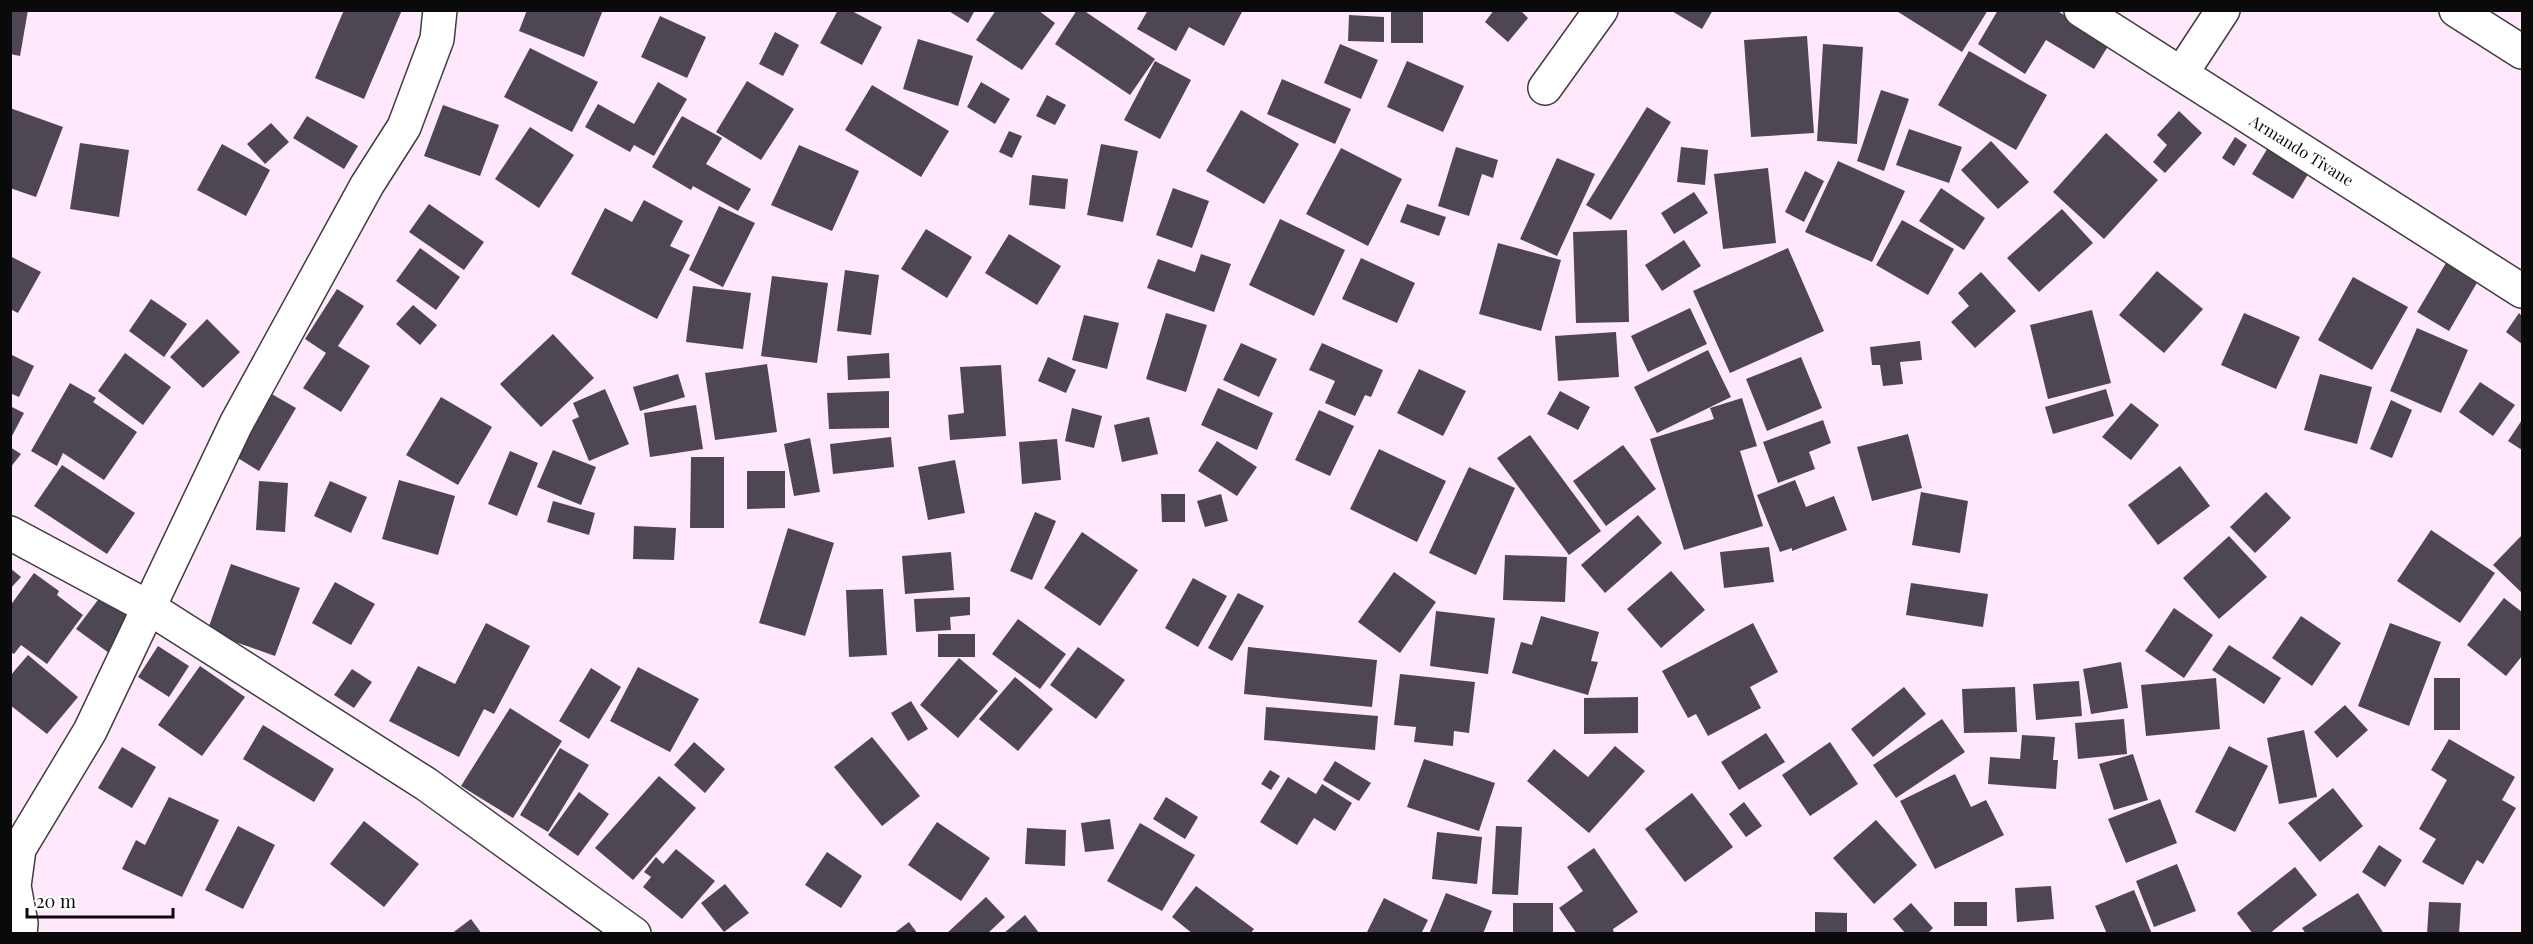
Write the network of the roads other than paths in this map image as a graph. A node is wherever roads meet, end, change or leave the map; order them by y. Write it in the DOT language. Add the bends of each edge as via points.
graph roads {
  1 [pos="440,10"];
  2 [pos="1601,10"];
  3 [pos="2081,10"];
  4 [pos="2223,10"];
  5 [pos="2456,10"];
  6 [pos="2523,52"];
  7 [pos="2181,74"];
  8 [pos="1545,88"];
  9 [pos="2523,291"];
  10 [pos="10,532"];
  11 [pos="148,607"];
  12 [pos="20,933"];
  13 [pos="634,933"];
  1 -- 11 [label="street" via="437,39 404,127 367,185 236,424"];
  2 -- 8 [label="street"];
  3 -- 7 [label="street, Armando Tivane"];
  4 -- 7 [label="street"];
  5 -- 6 [label="street"];
  7 -- 9 [label="street, Armando Tivane"];
  10 -- 11 [label="street"];
  11 -- 12 [label="street" via="90,731 19,849 14,885"];
  11 -- 13 [label="street" via="426,784"];
}
